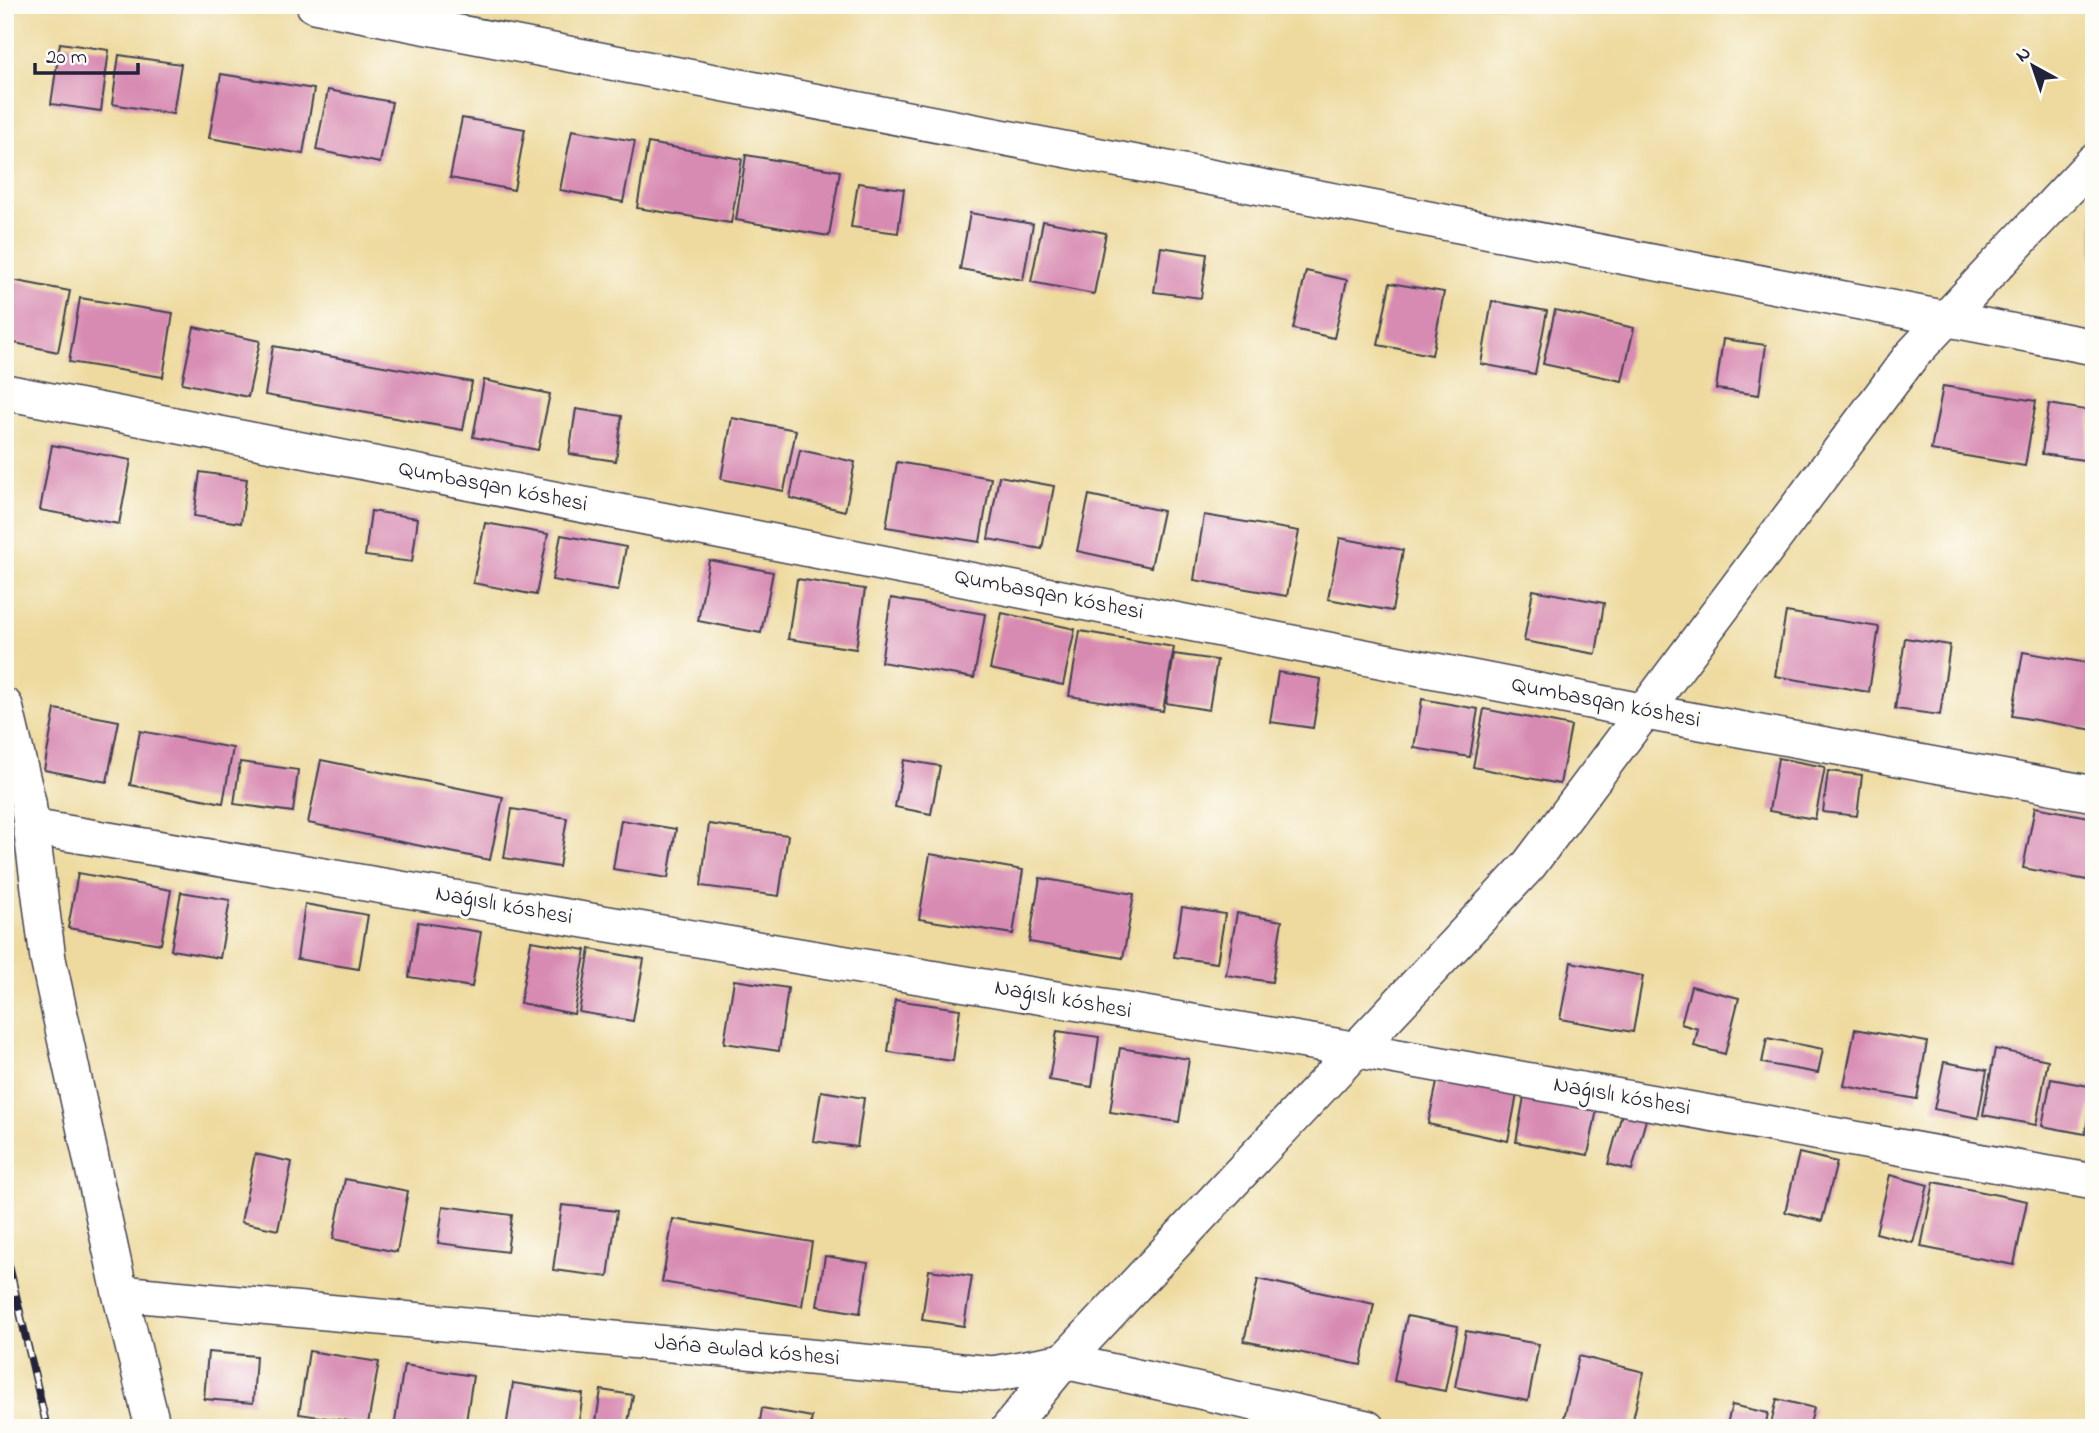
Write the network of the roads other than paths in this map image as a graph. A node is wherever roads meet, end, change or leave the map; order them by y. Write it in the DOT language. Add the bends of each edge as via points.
graph roads {
  1 [pos="314,5"];
  2 [pos="2094,162"];
  3 [pos="1947,317"];
  4 [pos="2094,347"];
  5 [pos="5,392"];
  6 [pos="5,706"];
  7 [pos="1646,712"];
  8 [pos="2094,794"];
  9 [pos="31,827"];
  10 [pos="1353,1049"];
  11 [pos="2094,1182"];
  12 [pos="120,1293"];
  13 [pos="1064,1361"];
  14 [pos="153,1428"];
  15 [pos="1009,1428"];
  16 [pos="1367,1428"];
  1 -- 3 [label="street"];
  2 -- 3 [label="street"];
  3 -- 4 [label="street"];
  3 -- 7 [label="street" via="1911,356"];
  5 -- 7 [label="street, Qumbasqan kóshesi"];
  6 -- 9 [label="street"];
  7 -- 8 [label="street, Qumbasqan kóshesi"];
  7 -- 10 [label="street" via="1529,864"];
  9 -- 10 [label="street, Naǵıslı kóshesi"];
  9 -- 12 [label="street" via="48,959"];
  10 -- 11 [label="street, Naǵıslı kóshesi"];
  10 -- 13 [label="street"];
  12 -- 13 [label="street, Jańa awlad kóshesi" via="993,1374"];
  12 -- 14 [label="street"];
  13 -- 15 [label="street"];
  13 -- 16 [label="street, Jańa awlad kóshesi"];
}
